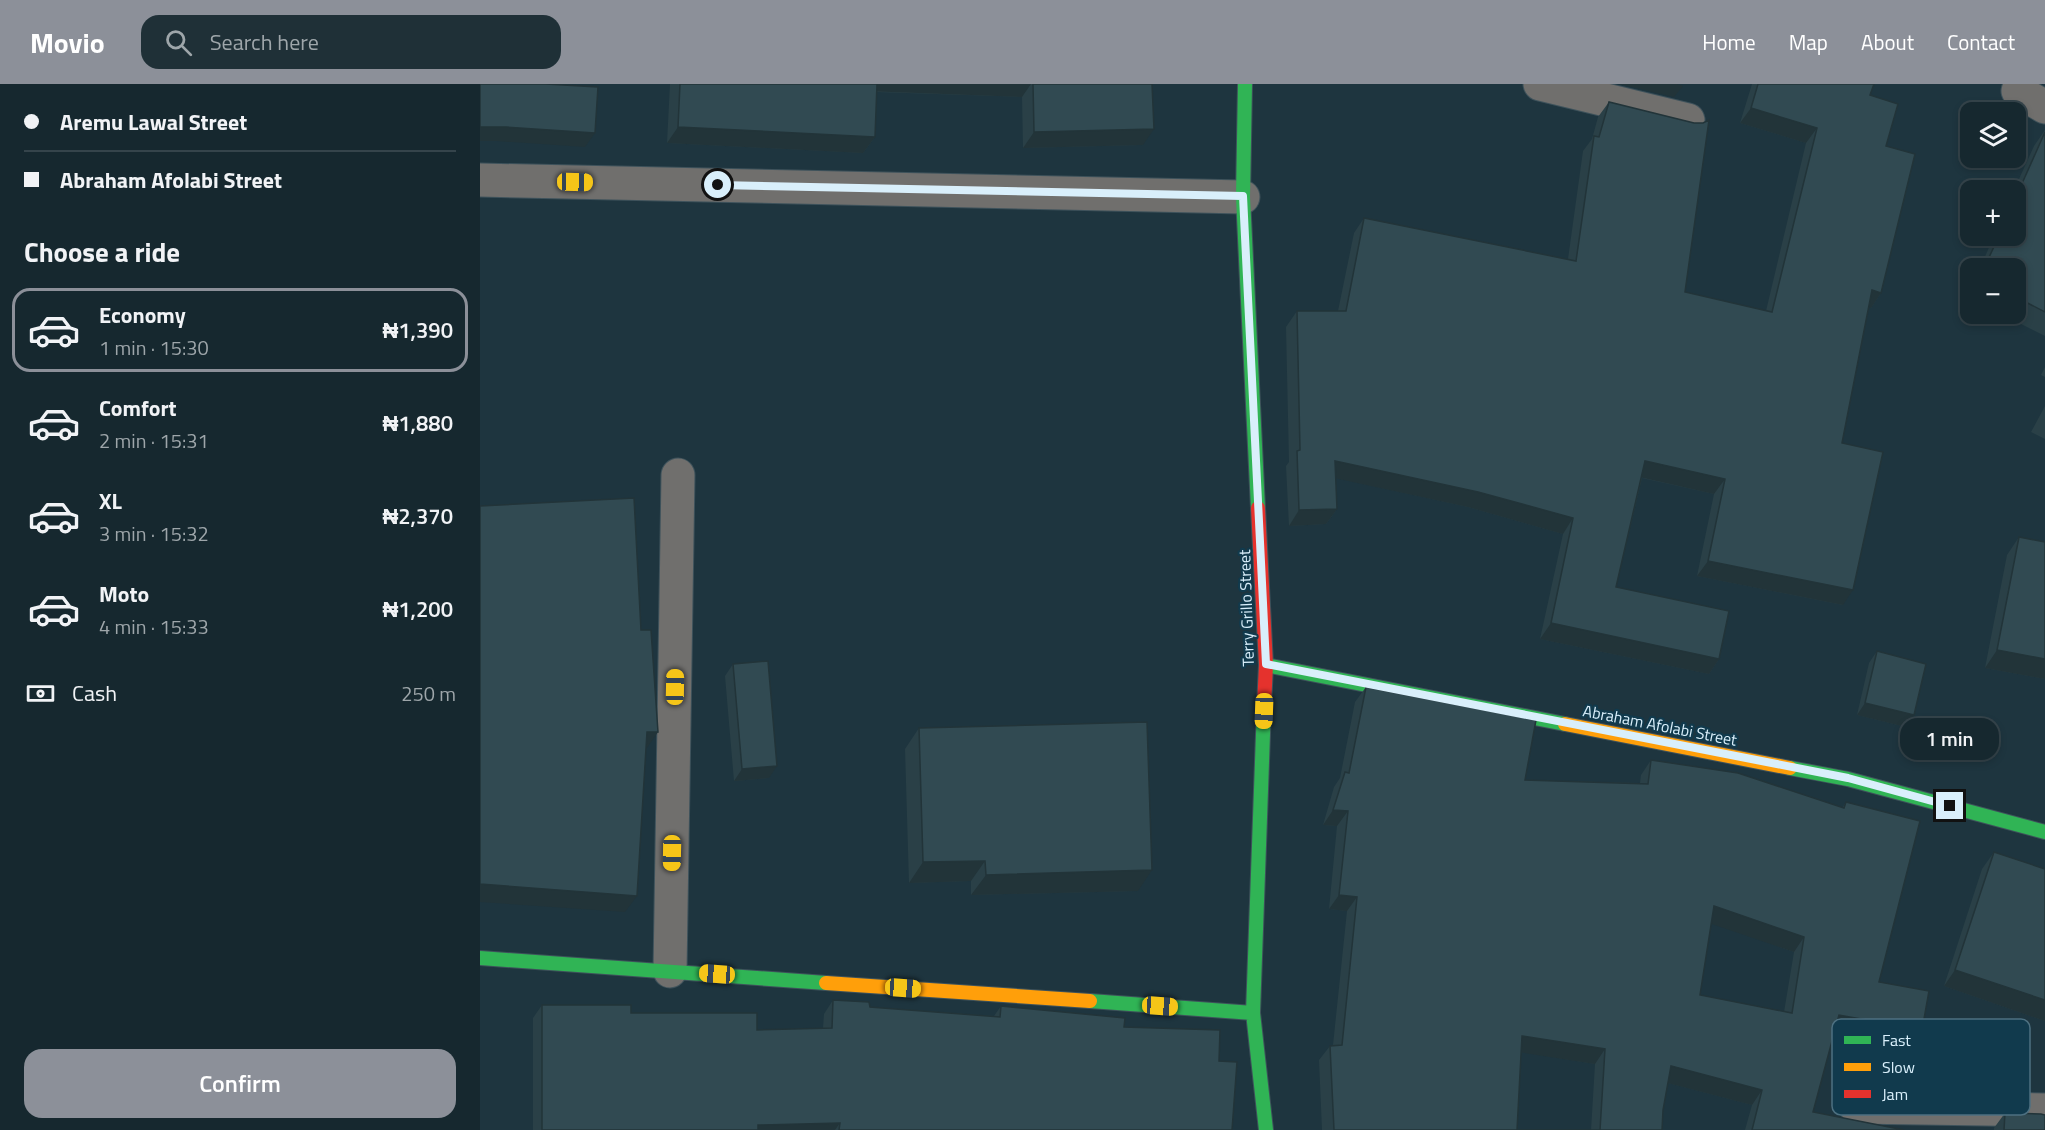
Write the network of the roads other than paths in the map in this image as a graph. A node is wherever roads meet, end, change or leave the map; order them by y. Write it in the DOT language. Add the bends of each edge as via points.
graph roads {
  1 [pos="1245,84"];
  2 [pos="1540,84"];
  3 [pos="1688,120"];
  4 [pos="480,180"];
  5 [pos="1243,196"];
  6 [pos="678,475"];
  7 [pos="1266,664"];
  8 [pos="2045,832"];
  9 [pos="480,958"];
  10 [pos="670,971"];
  11 [pos="1253,1013"];
  12 [pos="2030,1110"];
  13 [pos="2045,1110"];
  14 [pos="1266,1130"];
  1 -- 5 [label="street, Terry Grillo Street"];
  2 -- 3 [label="street"];
  4 -- 5 [label="street"];
  5 -- 7 [label="street, Terry Grillo Street"];
  6 -- 10 [label="street"];
  7 -- 8 [label="street, Abraham Afolabi Street" via="1848,778"];
  7 -- 11 [label="street, Terry Grillo Street"];
  9 -- 10 [label="street"];
  10 -- 11 [label="street"];
  11 -- 14 [label="street, Terry Grillo Street"];
  12 -- 13 [label="street"];
}
